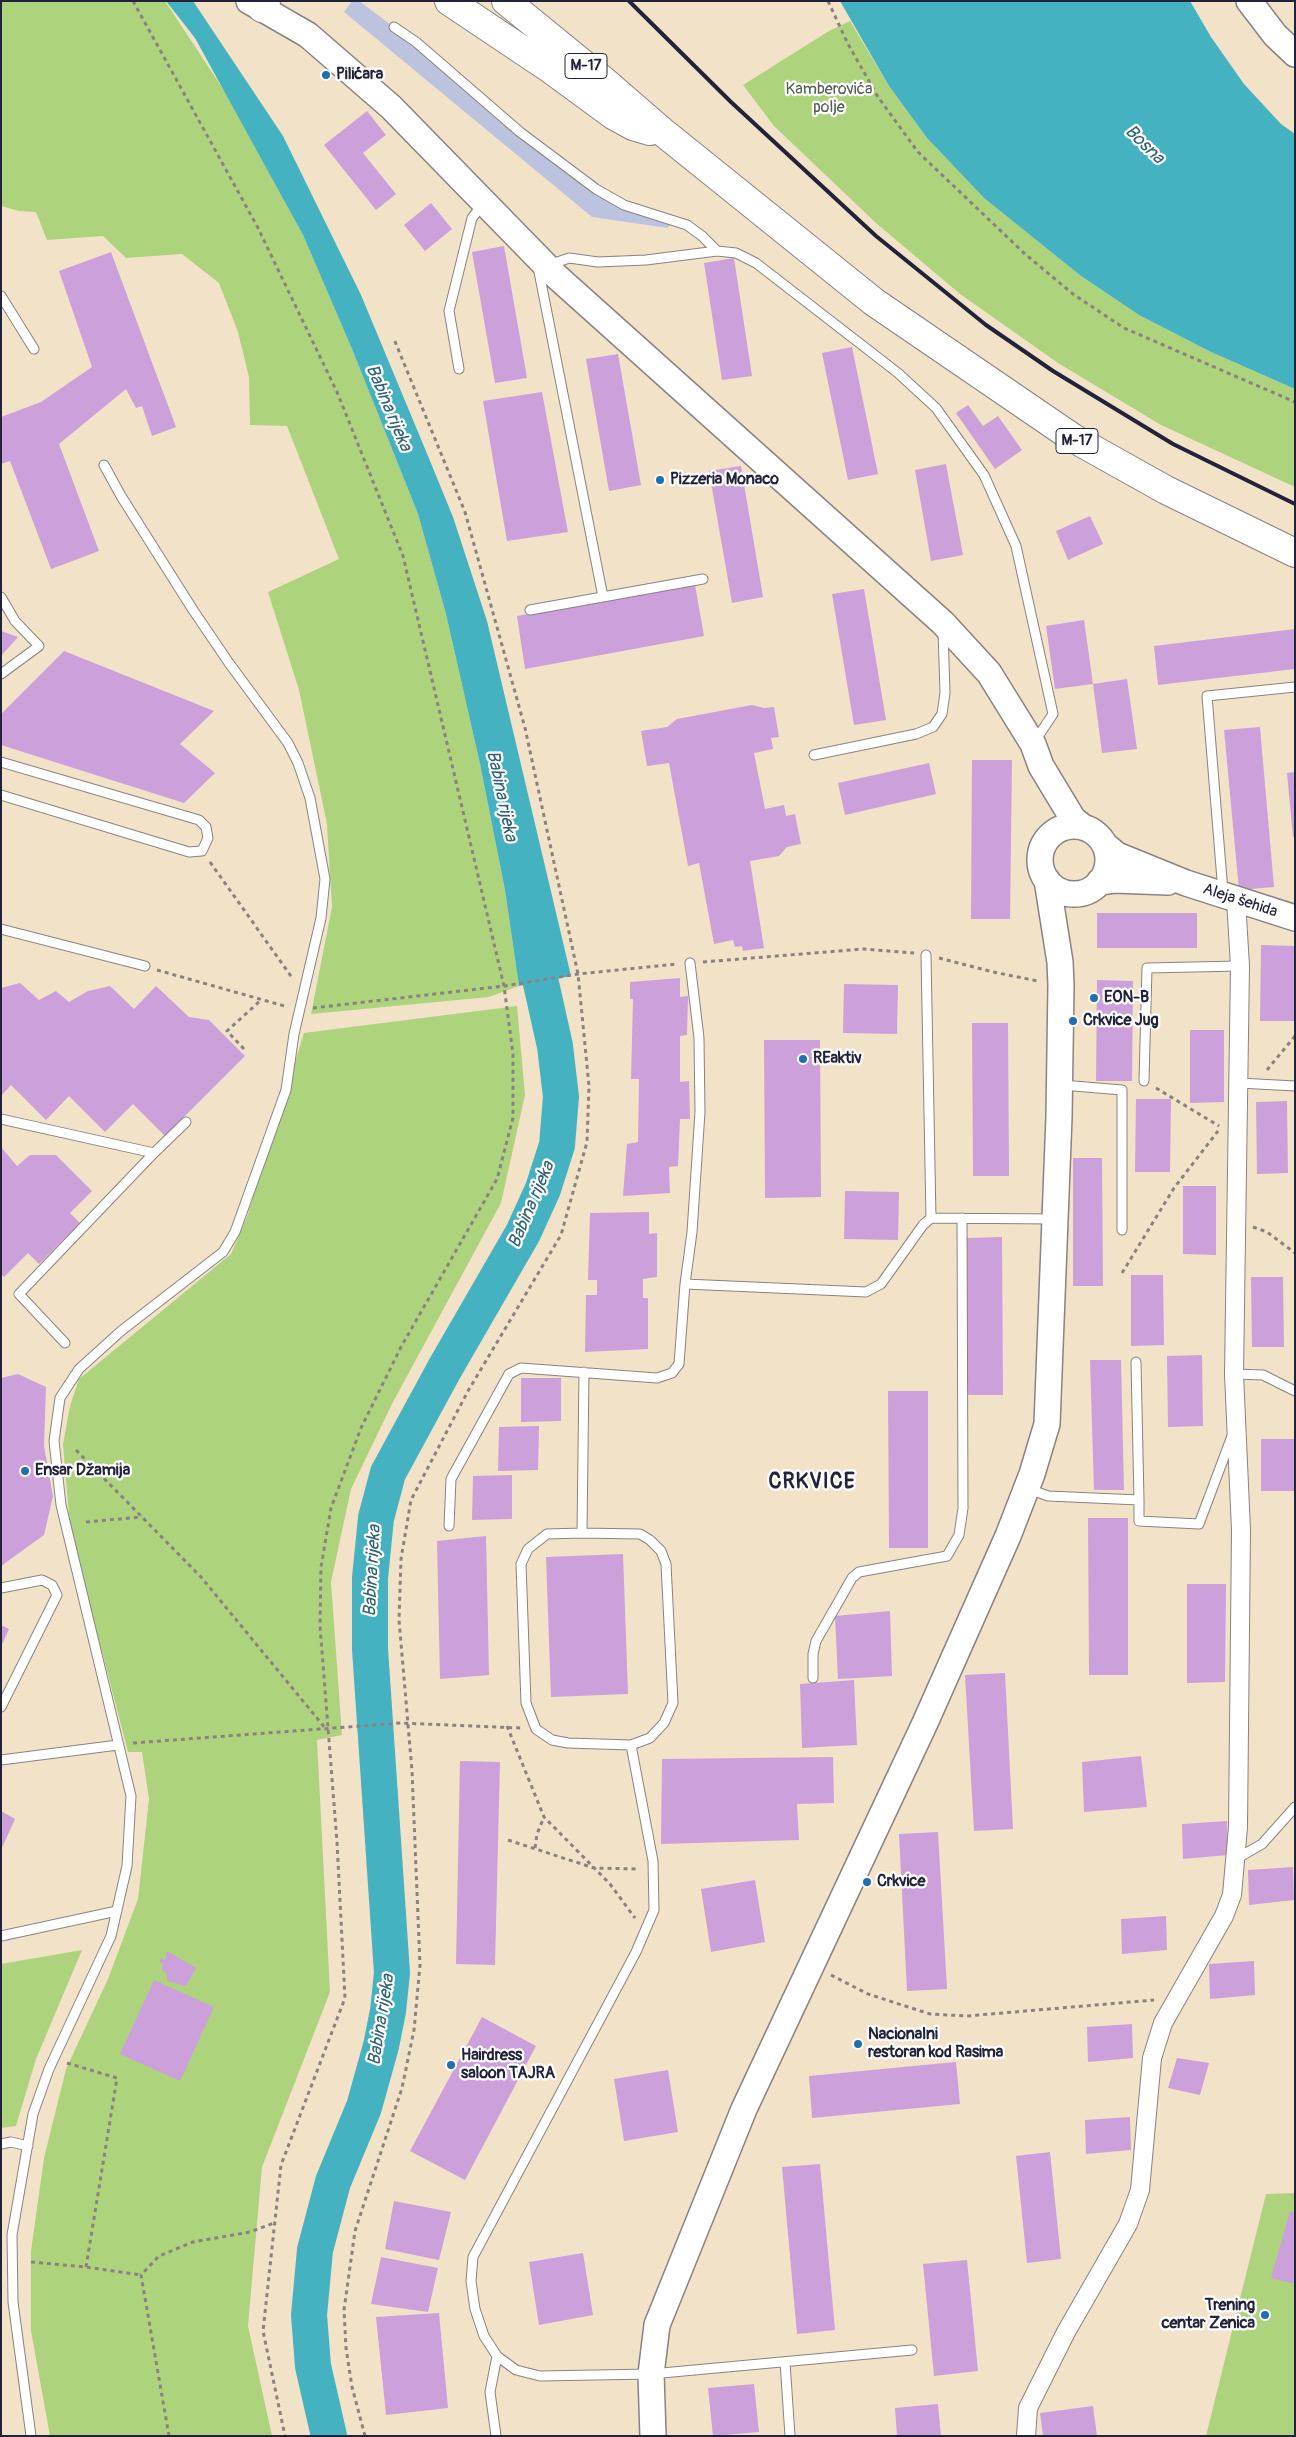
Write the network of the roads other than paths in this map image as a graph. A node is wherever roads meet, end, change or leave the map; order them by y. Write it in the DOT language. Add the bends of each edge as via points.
graph roads {
  1 [pos="449,1"];
  2 [pos="506,1"];
  3 [pos="534,1"];
  4 [pos="1250,1"];
  5 [pos="259,3"];
  6 [pos="394,27"];
  7 [pos="1295,54"];
  8 [pos="664,133"];
  9 [pos="483,204"];
  10 [pos="717,251"];
  11 [pos="546,266"];
  12 [pos="1,296"];
  13 [pos="34,349"];
  14 [pos="459,369"];
  15 [pos="104,465"];
  16 [pos="1295,554"];
  17 [pos="703,580"];
  18 [pos="1,597"];
  19 [pos="603,597"];
  20 [pos="530,610"];
  21 [pos="943,623"];
  22 [pos="1,674"];
  23 [pos="1295,687"];
  24 [pos="1037,754"];
  25 [pos="814,755"];
  26 [pos="1,762"];
  27 [pos="1,796"];
  28 [pos="1083,827"];
  29 [pos="1048,838"];
  30 [pos="1105,845"];
  31 [pos="1046,880"];
  32 [pos="1186,883"];
  33 [pos="1093,887"];
  34 [pos="1230,898"];
  35 [pos="1295,918"];
  36 [pos="1,928"];
  37 [pos="926,955"];
  38 [pos="690,963"];
  39 [pos="145,966"];
  40 [pos="1240,966"];
  41 [pos="1060,973"];
  42 [pos="1144,1081"];
  43 [pos="1247,1083"];
  44 [pos="1059,1085"];
  45 [pos="1295,1086"];
  46 [pos="1,1119"];
  47 [pos="186,1122"];
  48 [pos="154,1153"];
  49 [pos="931,1218"];
  50 [pos="962,1218"];
  51 [pos="1055,1219"];
  52 [pos="1122,1230"];
  53 [pos="685,1284"];
  54 [pos="65,1343"];
  55 [pos="1136,1362"];
  56 [pos="584,1372"];
  57 [pos="1234,1374"];
  58 [pos="1292,1386"];
  59 [pos="1237,1425"];
  60 [pos="1027,1488"];
  61 [pos="1139,1500"];
  62 [pos="449,1526"];
  63 [pos="582,1533"];
  64 [pos="1,1588"];
  65 [pos="813,1678"];
  66 [pos="1,1707"];
  67 [pos="118,1744"];
  68 [pos="631,1745"];
  69 [pos="1,1760"];
  70 [pos="1295,1808"];
  71 [pos="1235,1860"];
  72 [pos="117,1911"];
  73 [pos="1,1936"];
  74 [pos="1,2144"];
  75 [pos="28,2146"];
  76 [pos="912,2350"];
  77 [pos="497,2356"];
  78 [pos="785,2362"];
  79 [pos="651,2374"];
  80 [pos="31,2436"];
  81 [pos="496,2436"];
  82 [pos="653,2436"];
  83 [pos="790,2436"];
  84 [pos="1026,2436"];
  1 -- 8 [label="highway" via="614,116 633,126"];
  2 -- 8 [label="highway, M-17"];
  3 -- 8 [label="highway" via="627,79 653,108"];
  4 -- 7 [label="main road" via="1275,35"];
  5 -- 9 [label="main road" via="308,35 391,108"];
  6 -- 10 [label="lane" via="416,42 520,132 596,188 624,205 687,225"];
  8 -- 16 [label="highway, M-17" via="874,302 1064,433 1166,490"];
  9 -- 11 [label="main road"];
  9 -- 14 [label="lane" via="472,218 449,311"];
  10 -- 11 [label="lane" via="646,260 598,262 569,258"];
  10 -- 24 [label="lane" via="736,253 756,263 898,373 936,408 984,475 1016,546 1053,714"];
  11 -- 19 [label="lane" via="540,272"];
  11 -- 21 [label="main road"];
  12 -- 13 [label="lane"];
  15 -- 67 [label="lane" via="120,496 193,610 288,743 310,798 325,879 321,918 286,1090 235,1232 223,1252 79,1368 60,1398 54,1441 61,1505"];
  17 -- 19 [label="lane"];
  18 -- 22 [label="lane" via="15,620 39,646"];
  19 -- 20 [label="lane"];
  21 -- 24 [label="main road" via="989,673"];
  21 -- 25 [label="lane" via="945,693 942,714 932,727 916,734"];
  23 -- 34 [label="lane" via="1207,696"];
  24 -- 28 [label="main road" via="1073,819"];
  24 -- 29 [label="main road" via="1048,806"];
  26 -- 27 [label="lane" via="199,820 206,827 208,838 202,851 189,852"];
  28 -- 29 [label="main road" via="1064,827"];
  28 -- 30 [label="main road" via="1096,834"];
  29 -- 31 [label="main road" via="1040,859"];
  30 -- 32 [label="main road, Aleja šehida" via="1117,855"];
  30 -- 33 [label="main road" via="1108,864"];
  31 -- 33 [label="main road" via="1055,888 1076,894"];
  31 -- 41 [label="main road"];
  32 -- 33 [label="main road, Aleja šehida" via="1114,880"];
  32 -- 34 [label="main road, Aleja šehida"];
  33 -- 41 [label="main road" via="1074,906 1065,926"];
  34 -- 35 [label="main road, Aleja šehida"];
  34 -- 40 [label="street"];
  36 -- 39 [label="lane"];
  37 -- 49 [label="lane"];
  38 -- 53 [label="lane" via="699,1038 700,1112"];
  40 -- 42 [label="lane" via="1147,968"];
  40 -- 43 [label="street"];
  41 -- 44 [label="main road"];
  43 -- 45 [label="lane"];
  43 -- 57 [label="street" via="1237,1220"];
  44 -- 51 [label="main road"];
  44 -- 52 [label="lane" via="1122,1090"];
  46 -- 48 [label="lane"];
  47 -- 48 [label="lane"];
  48 -- 54 [label="lane" via="19,1294"];
  49 -- 50 [label="lane"];
  49 -- 53 [label="lane" via="881,1284 866,1292"];
  50 -- 51 [label="lane"];
  50 -- 65 [label="lane" via="963,1508 959,1535 947,1556 860,1572 852,1578 816,1640"];
  51 -- 60 [label="main road" via="1046,1424"];
  53 -- 56 [label="lane" via="679,1364 672,1373 657,1378"];
  55 -- 61 [label="lane"];
  56 -- 62 [label="lane" via="521,1368 509,1374 450,1479"];
  56 -- 63 [label="lane"];
  57 -- 58 [label="lane" via="1262,1375"];
  57 -- 59 [label="street"];
  59 -- 61 [label="lane" via="1199,1524 1139,1521"];
  59 -- 71 [label="street" via="1241,1530"];
  60 -- 61 [label="lane" via="1048,1496"];
  60 -- 79 [label="main road" via="925,1723 744,2108 657,2326"];
  63 -- 68 [label="lane" via="640,1534 661,1551 666,1564 673,1703 664,1723 650,1738"];
  63 -- 68 [label="lane" via="547,1534 528,1549 521,1564 526,1703 536,1729 552,1740"];
  64 -- 66 [label="lane" via="42,1580 52,1585 57,1595"];
  67 -- 69 [label="lane"];
  67 -- 72 [label="lane" via="132,1796 127,1866"];
  68 -- 77 [label="lane" via="654,1870 654,1910 632,1960 473,2256 471,2281 475,2309 484,2336"];
  70 -- 71 [label="lane" via="1262,1844"];
  71 -- 84 [label="street" via="1232,1895 1224,1916 1163,2023 1152,2058 1140,2190 1128,2224 1066,2332 1028,2408"];
  72 -- 73 [label="lane"];
  72 -- 75 [label="lane" via="111,1936 53,2059 33,2114"];
  74 -- 75 [label="lane" via="11,2142"];
  75 -- 80 [label="lane" via="12,2235 13,2302"];
  76 -- 78 [label="lane"];
  77 -- 79 [label="lane" via="516,2370 540,2376"];
  77 -- 81 [label="lane" via="490,2392"];
  78 -- 79 [label="lane"];
  78 -- 83 [label="lane"];
  79 -- 82 [label="main road"];
}
